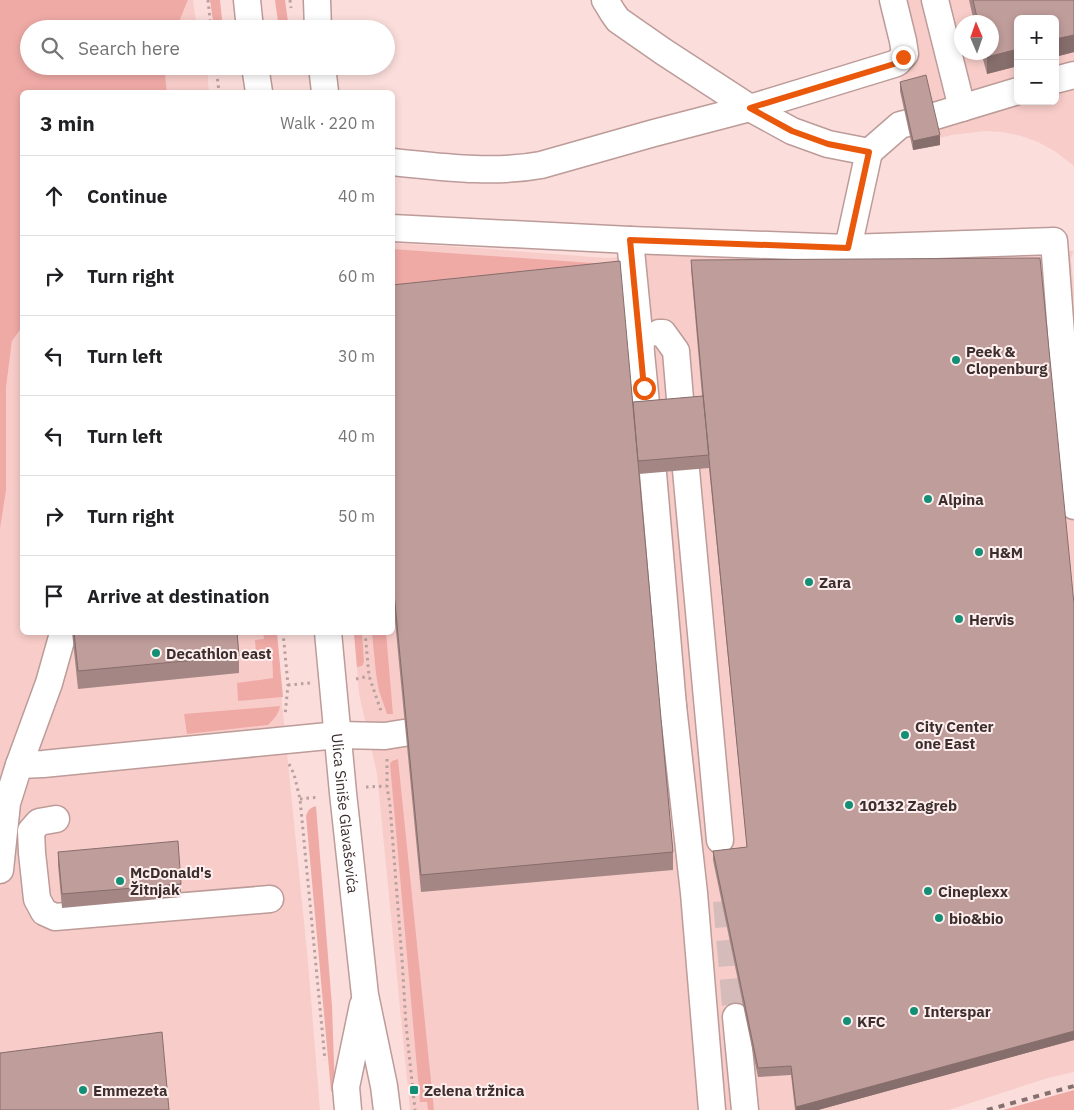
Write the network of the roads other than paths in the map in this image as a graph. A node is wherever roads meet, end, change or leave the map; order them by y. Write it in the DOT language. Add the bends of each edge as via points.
graph roads {
  1 [pos="247,0"];
  2 [pos="317,0"];
  3 [pos="606,0"];
  4 [pos="893,0"];
  5 [pos="935,0"];
  6 [pos="249,20"];
  7 [pos="318,20"];
  8 [pos="257,75"];
  9 [pos="323,75"];
  10 [pos="1074,75"];
  11 [pos="1059,79"];
  12 [pos="259,90"];
  13 [pos="325,90"];
  14 [pos="1014,92"];
  15 [pos="750,108"];
  16 [pos="962,108"];
  17 [pos="869,152"];
  18 [pos="395,162"];
  19 [pos="395,228"];
  20 [pos="630,240"];
  21 [pos="848,248"];
  22 [pos="650,339"];
  23 [pos="573,351"];
  24 [pos="682,411"];
  25 [pos="647,414"];
  26 [pos="686,470"];
  27 [pos="652,473"];
  28 [pos="1074,506"];
  29 [pos="61,635"];
  30 [pos="328,635"];
  31 [pos="673,706"];
  32 [pos="606,712"];
  33 [pos="461,725"];
  34 [pos="338,735"];
  35 [pos="19,764"];
  36 [pos="56,819"];
  37 [pos="720,840"];
  38 [pos="0,870"];
  39 [pos="270,899"];
  40 [pos="365,994"];
  41 [pos="736,1017"];
  42 [pos="348,1110"];
  43 [pos="387,1110"];
  44 [pos="712,1110"];
  45 [pos="745,1110"];
  1 -- 6 [label="street"];
  2 -- 7 [label="street"];
  3 -- 15 [label="street" via="618,20"];
  4 -- 15 [label="street" via="905,54 898,62"];
  5 -- 16 [label="street"];
  8 -- 12 [label="street"];
  9 -- 13 [label="street"];
  10 -- 11 [label="street"];
  14 -- 16 [label="street"];
  15 -- 17 [label="street" via="792,131 828,144"];
  15 -- 18 [label="street" via="524,168 483,170"];
  16 -- 17 [label="street" via="900,125"];
  17 -- 21 [label="street"];
  19 -- 20 [label="street"];
  20 -- 21 [label="street"];
  20 -- 22 [label="street"];
  21 -- 28 [label="street" via="1054,241"];
  22 -- 23 [label="street"];
  22 -- 24 [label="street" via="662,333 676,351"];
  22 -- 25 [label="street"];
  26 -- 37 [label="street"];
  27 -- 31 [label="street"];
  29 -- 35 [label="street" via="49,683"];
  30 -- 34 [label="street, Ulica Siniše Glavaševića"];
  31 -- 32 [label="street"];
  31 -- 44 [label="street" via="695,903"];
  33 -- 34 [label="street" via="385,736"];
  34 -- 35 [label="street"];
  34 -- 40 [label="street, Ulica Siniše Glavaševića"];
  35 -- 38 [label="street" via="7,803"];
  36 -- 39 [label="street" via="39,822 31,831 36,899 44,912 55,917"];
  40 -- 42 [label="street, Ulica Siniše Glavaševića" via="346,1087"];
  40 -- 43 [label="street, Ulica Siniše Glavaševića"];
  41 -- 45 [label="street"];
}
